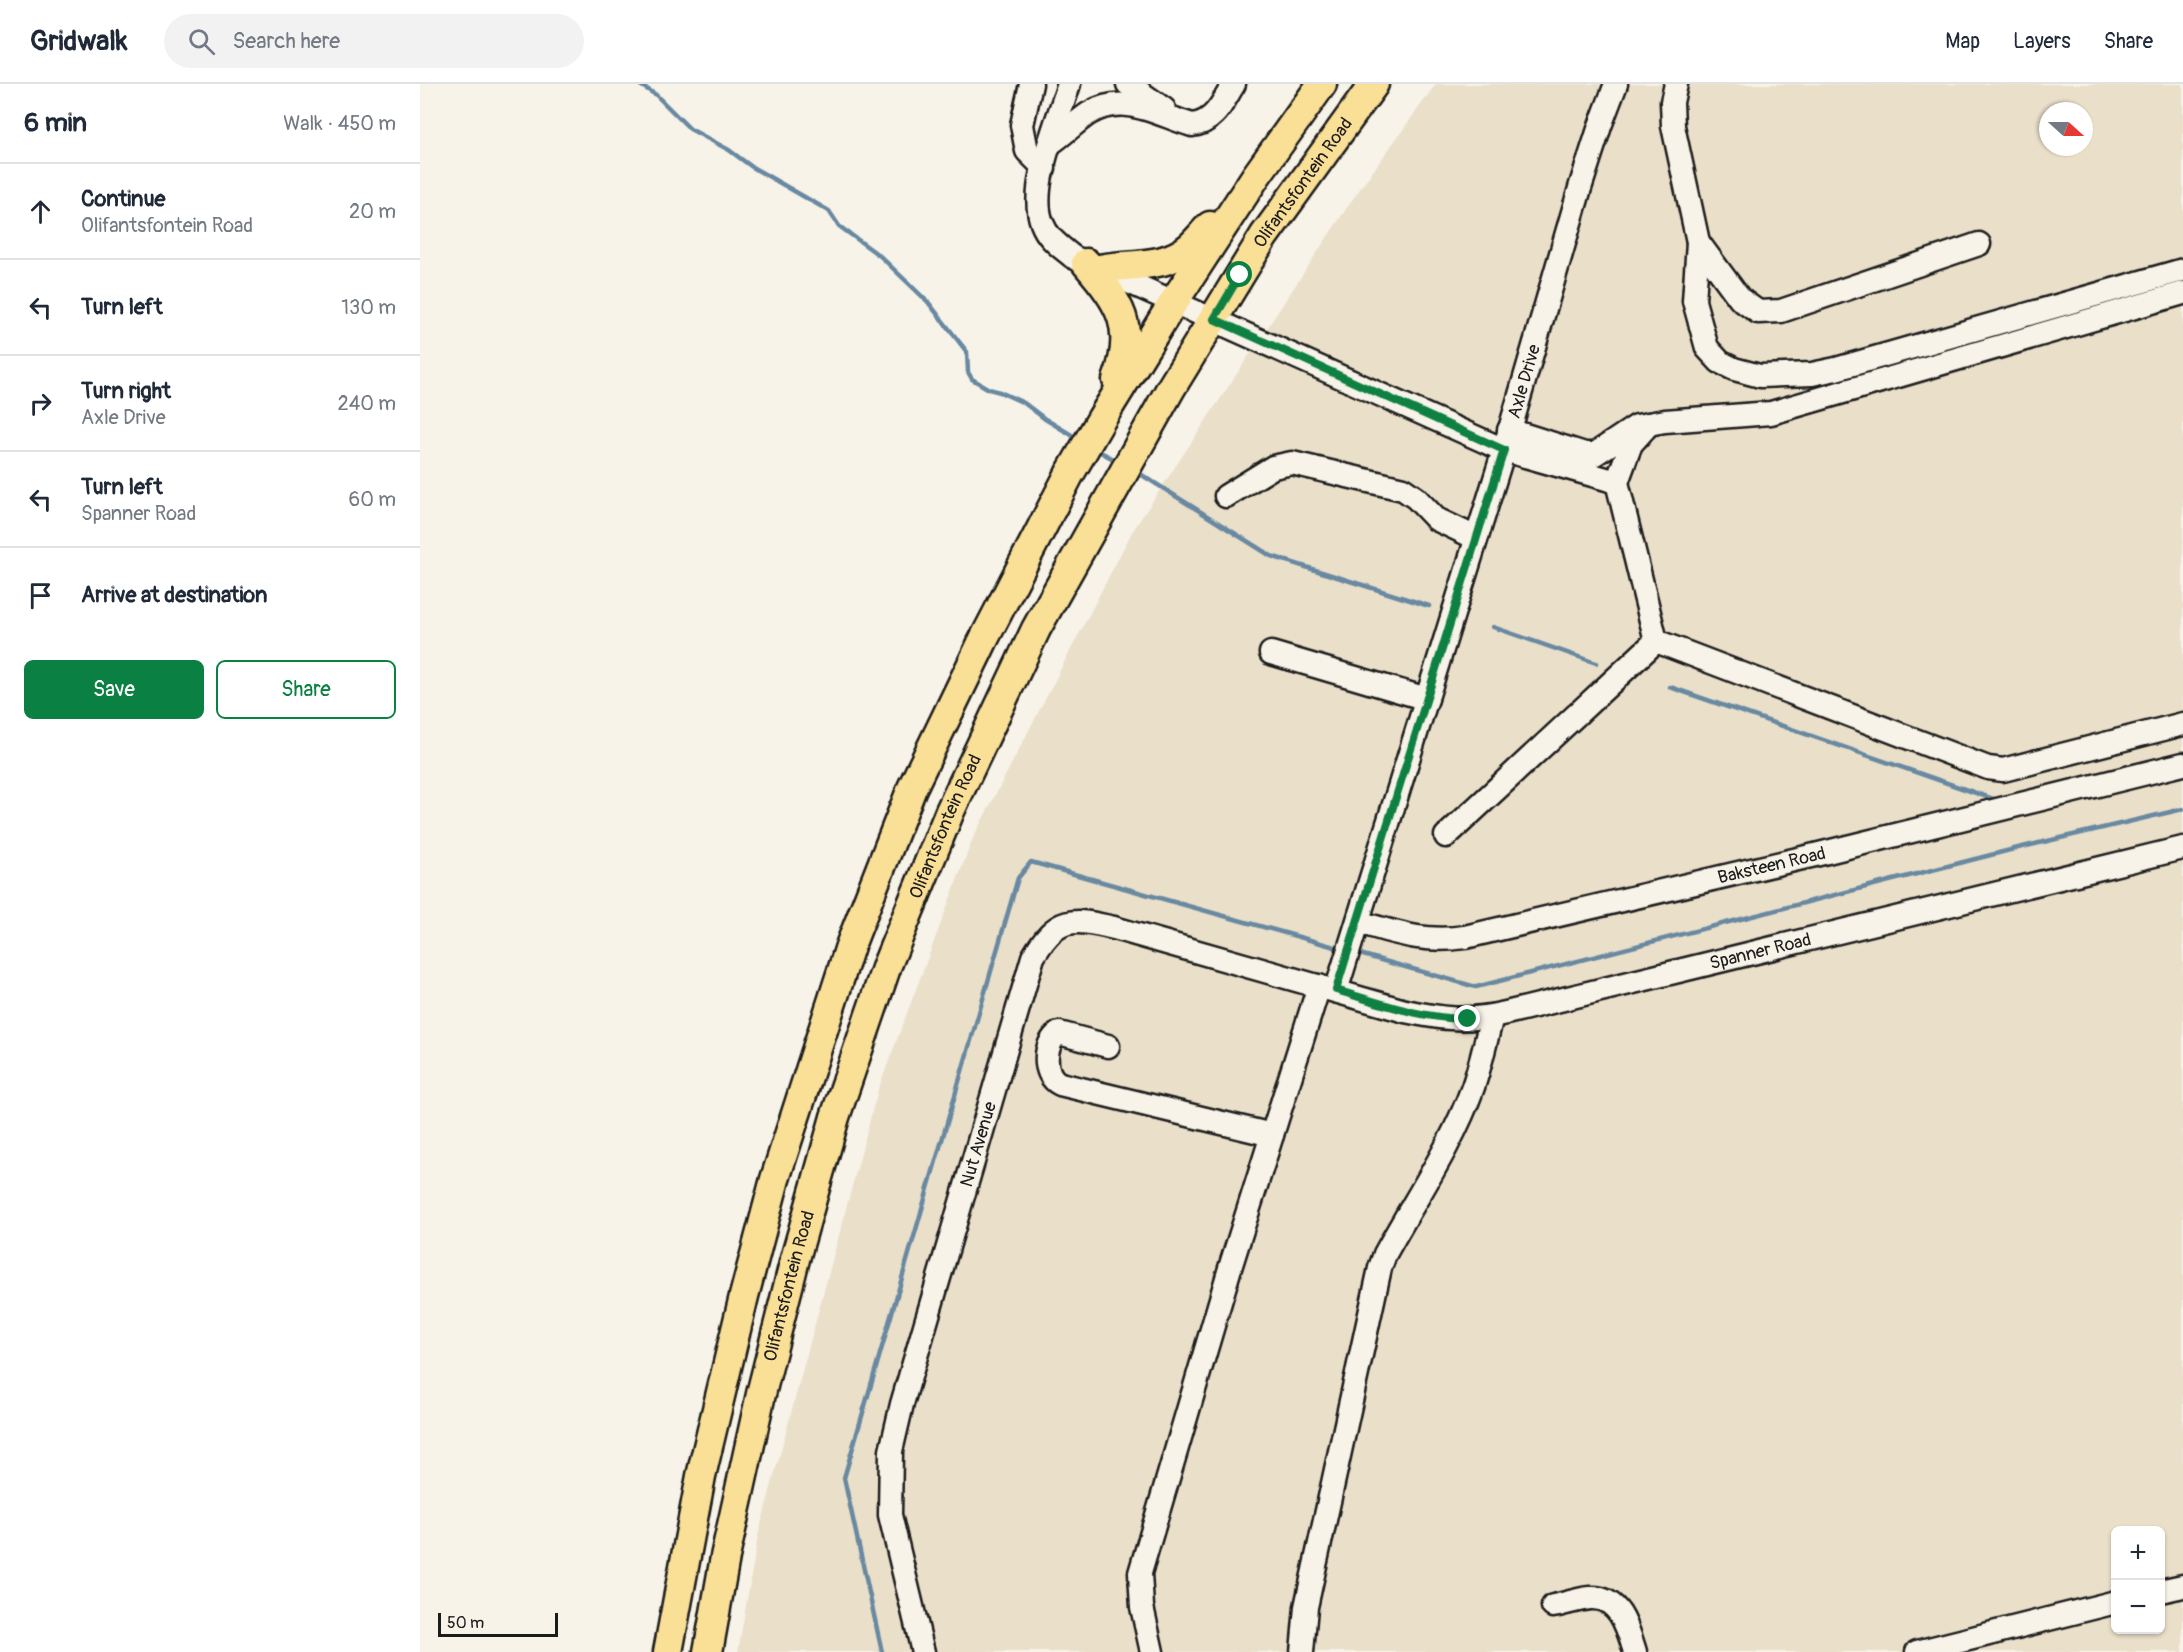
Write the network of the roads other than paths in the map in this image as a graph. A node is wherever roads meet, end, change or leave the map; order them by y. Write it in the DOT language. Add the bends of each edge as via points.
graph roads {
  1 [pos="1030,84"];
  2 [pos="1069,84"];
  3 [pos="1128,84"];
  4 [pos="1234,84"];
  5 [pos="1322,84"];
  6 [pos="1374,84"];
  7 [pos="1616,84"];
  8 [pos="1676,84"];
  9 [pos="1176,120"];
  10 [pos="1051,143"];
  11 [pos="1044,168"];
  12 [pos="1256,176"];
  13 [pos="1698,242"];
  14 [pos="1979,244"];
  15 [pos="1093,266"];
  16 [pos="2183,270"];
  17 [pos="2183,293"];
  18 [pos="1173,303"];
  19 [pos="1214,319"];
  20 [pos="1099,423"];
  21 [pos="1649,424"];
  22 [pos="1507,440"];
  23 [pos="1617,482"];
  24 [pos="1226,496"];
  25 [pos="1476,538"];
  26 [pos="1656,641"];
  27 [pos="1270,653"];
  28 [pos="1427,699"];
  29 [pos="2183,724"];
  30 [pos="2183,764"];
  31 [pos="1446,836"];
  32 [pos="2183,848"];
  33 [pos="1355,930"];
  34 [pos="1328,988"];
  35 [pos="1492,1016"];
  36 [pos="1108,1046"];
  37 [pos="1272,1135"];
  38 [pos="2183,1586"];
  39 [pos="2165,1590"];
  40 [pos="2111,1603"];
  41 [pos="1552,1606"];
  42 [pos="668,1652"];
  43 [pos="708,1652"];
  44 [pos="922,1652"];
  45 [pos="1152,1652"];
  46 [pos="1302,1652"];
  47 [pos="1635,1652"];
  48 [pos="1917,1652"];
  1 -- 11 [label="street" via="1022,125 1027,151"];
  2 -- 10 [label="street"];
  3 -- 9 [label="street"];
  4 -- 9 [label="street" via="1216,113 1206,121 1192,124"];
  5 -- 12 [label="main road"];
  6 -- 19 [label="main road, Olifantsfontein Road" via="1264,236"];
  7 -- 22 [label="street, Axle Drive" via="1580,188"];
  8 -- 13 [label="street" via="1671,102 1673,126"];
  9 -- 10 [label="street" via="1132,105 1110,105 1086,116"];
  10 -- 11 [label="street"];
  11 -- 15 [label="street" via="1038,191 1042,223 1054,242"];
  12 -- 15 [label="main road" via="1178,255 1153,264"];
  12 -- 18 [label="main road"];
  13 -- 14 [label="street" via="1740,299 1758,312 1781,311"];
  13 -- 16 [label="street" via="1694,301 1707,348 1720,362 1760,376 1836,369"];
  15 -- 18 [label="street"];
  15 -- 20 [label="main road" via="1115,300 1126,330 1120,371"];
  17 -- 21 [label="street" via="1770,413"];
  18 -- 19 [label="street"];
  18 -- 20 [label="main road"];
  19 -- 22 [label="street"];
  19 -- 43 [label="main road, Olifantsfontein Road" via="1136,448 1036,629 950,811 887,965 835,1117 798,1248 724,1557"];
  20 -- 42 [label="main road" via="983,641 912,788 850,946 793,1117 757,1245 701,1476"];
  21 -- 22 [label="street" via="1637,426 1595,454"];
  21 -- 23 [label="street" via="1630,444"];
  22 -- 23 [label="street"];
  22 -- 25 [label="street, Axle Drive"];
  23 -- 26 [label="street"];
  24 -- 25 [label="street" via="1273,467 1292,463 1403,489 1436,519"];
  25 -- 28 [label="street, Axle Drive"];
  26 -- 29 [label="street" via="1988,768 2003,770"];
  26 -- 31 [label="street"];
  27 -- 28 [label="street"];
  28 -- 33 [label="street, Axle Drive"];
  30 -- 33 [label="street, Baksteen Road" via="1465,937 1428,940"];
  32 -- 35 [label="street, Spanner Road"];
  33 -- 34 [label="street, Axle Drive" via="1342,968"];
  34 -- 35 [label="street, Spanner Road" via="1442,1019"];
  34 -- 37 [label="street, Axle Drive"];
  34 -- 44 [label="street, Nut Avenue" via="1084,921 1066,922 1043,939 1033,957 891,1451 890,1515"];
  35 -- 46 [label="street" via="1461,1116 1380,1268 1306,1607"];
  36 -- 37 [label="street" via="1059,1033 1048,1048 1047,1072 1060,1084"];
  37 -- 45 [label="street, Axle Drive" via="1140,1573 1142,1607"];
  38 -- 39 [label="street"];
  40 -- 48 [label="street"];
  41 -- 47 [label="street" via="1591,1598 1603,1600 1622,1614"];
}
